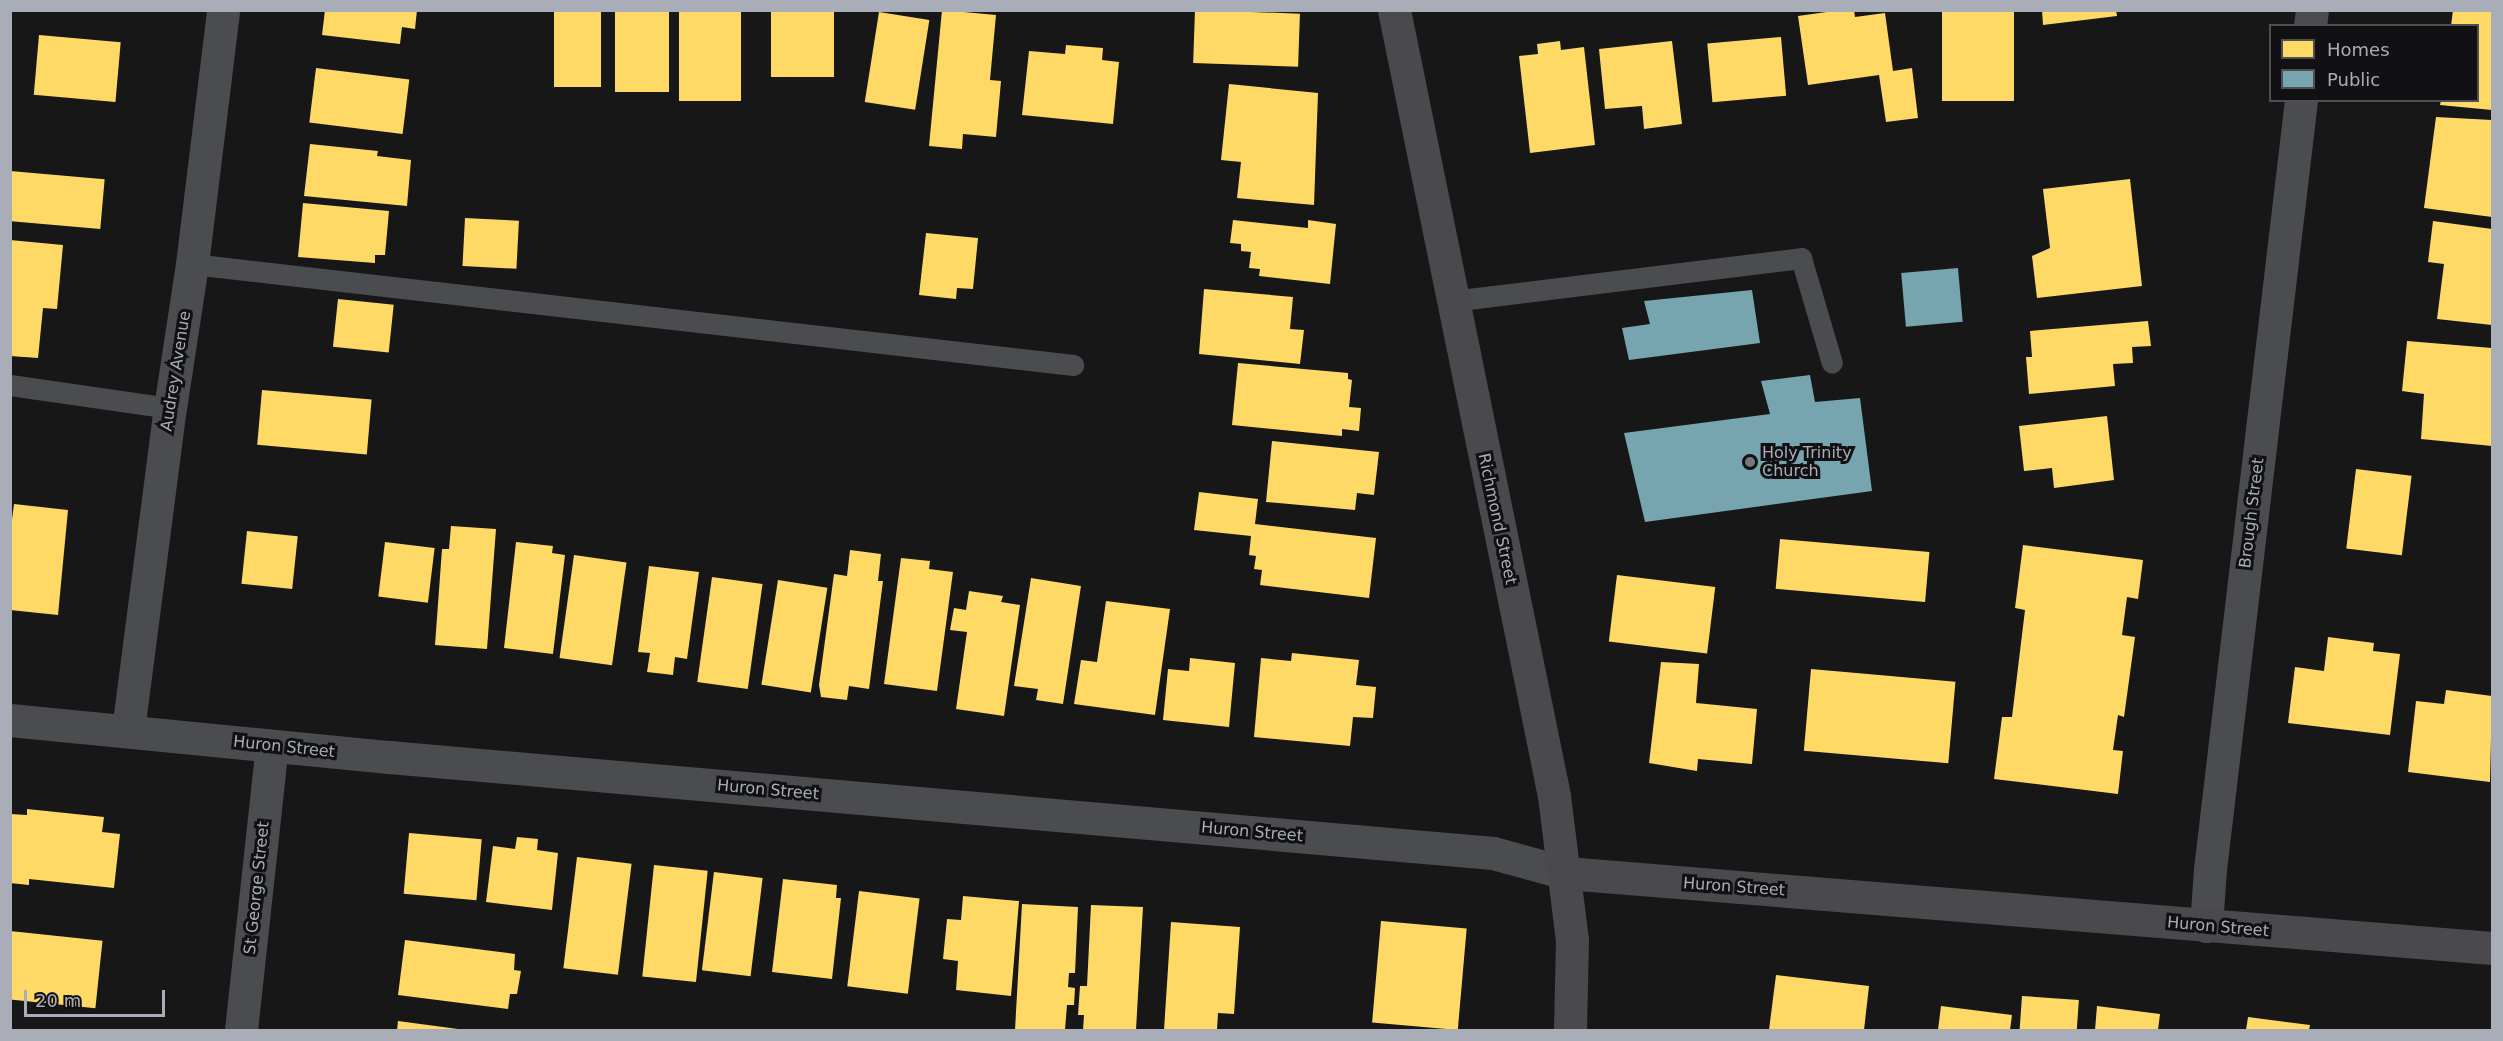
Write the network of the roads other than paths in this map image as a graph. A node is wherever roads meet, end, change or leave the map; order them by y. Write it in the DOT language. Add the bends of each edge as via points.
graph roads {
  1 [pos="223,10"];
  2 [pos="1394,10"];
  3 [pos="2301,102"];
  4 [pos="192,264"];
  5 [pos="1452,301"];
  6 [pos="1832,363"];
  7 [pos="1072,365"];
  8 [pos="10,385"];
  9 [pos="170,408"];
  10 [pos="10,720"];
  11 [pos="128,730"];
  12 [pos="272,746"];
  13 [pos="1566,873"];
  14 [pos="2206,926"];
  15 [pos="2493,948"];
  16 [pos="241,1030"];
  17 [pos="1570,1030"];
  1 -- 4 [label="street, Audrey Avenue"];
  2 -- 5 [label="main road, Richmond Street"];
  3 -- 14 [label="street, Brough Street"];
  4 -- 7 [label="lane"];
  4 -- 9 [label="street, Audrey Avenue"];
  5 -- 6 [label="lane" via="1801,258"];
  5 -- 13 [label="main road, Richmond Street" via="1554,796"];
  8 -- 9 [label="lane"];
  9 -- 11 [label="street, Audrey Avenue"];
  10 -- 11 [label="street, Huron Street"];
  11 -- 12 [label="street, Huron Street"];
  12 -- 13 [label="street, Huron Street" via="1493,853"];
  12 -- 16 [label="street, St George Street"];
  13 -- 14 [label="main road, Huron Street"];
  13 -- 17 [label="main road, Richmond Street" via="1572,940"];
  14 -- 15 [label="main road, Huron Street"];
}
